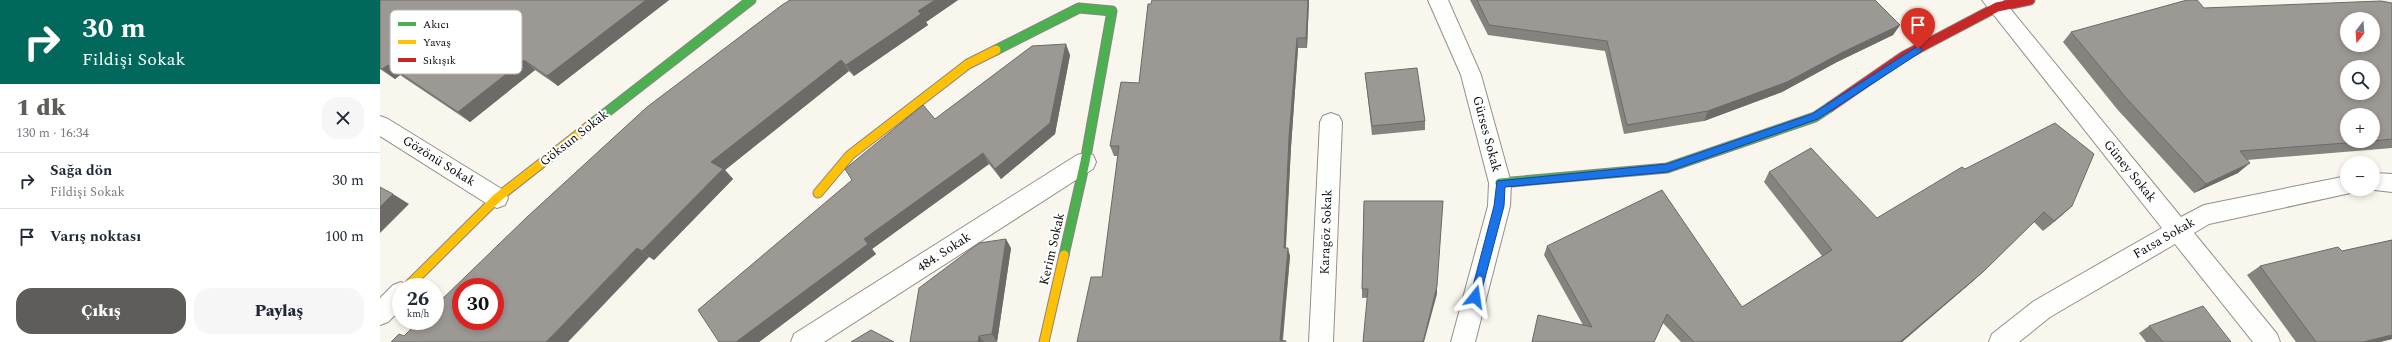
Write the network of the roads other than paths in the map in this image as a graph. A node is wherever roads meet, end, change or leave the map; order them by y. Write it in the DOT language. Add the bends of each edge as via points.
graph roads {
  1 [pos="751,0"];
  2 [pos="1438,0"];
  3 [pos="2030,0"];
  4 [pos="1995,3"];
  5 [pos="1331,122"];
  6 [pos="380,125"];
  7 [pos="1085,162"];
  8 [pos="1500,183"];
  9 [pos="2380,183"];
  10 [pos="2392,184"];
  11 [pos="2340,186"];
  12 [pos="818,193"];
  13 [pos="497,198"];
  14 [pos="2178,230"];
  15 [pos="416,278"];
  16 [pos="392,302"];
  17 [pos="380,314"];
  18 [pos="803,342"];
  19 [pos="1044,342"];
  20 [pos="1321,342"];
  21 [pos="1463,342"];
  22 [pos="2001,342"];
  23 [pos="2268,342"];
  1 -- 13 [label="street, Göksun Sokak"];
  2 -- 8 [label="street, Gürses Sokak" via="1471,75"];
  3 -- 4 [label="street"];
  4 -- 8 [label="street" via="1904,56 1815,117 1667,168"];
  4 -- 14 [label="street, Güney Sokak"];
  5 -- 20 [label="street, Karagöz Sokak"];
  6 -- 13 [label="street, Gözönü Sokak"];
  7 -- 12 [label="street, Kerim Sokak" via="1112,11 1079,8 968,64 850,155"];
  7 -- 18 [label="street, 484. Sokak"];
  7 -- 19 [label="street, Kerim Sokak"];
  8 -- 21 [label="street, Gürses Sokak" via="1499,206"];
  9 -- 10 [label="street"];
  11 -- 14 [label="street, Fatsa Sokak" via="2204,215"];
  13 -- 15 [label="street, Göksun Sokak"];
  14 -- 22 [label="street, Fatsa Sokak" via="2042,309"];
  14 -- 23 [label="street, Güney Sokak"];
  16 -- 17 [label="street"];
}
